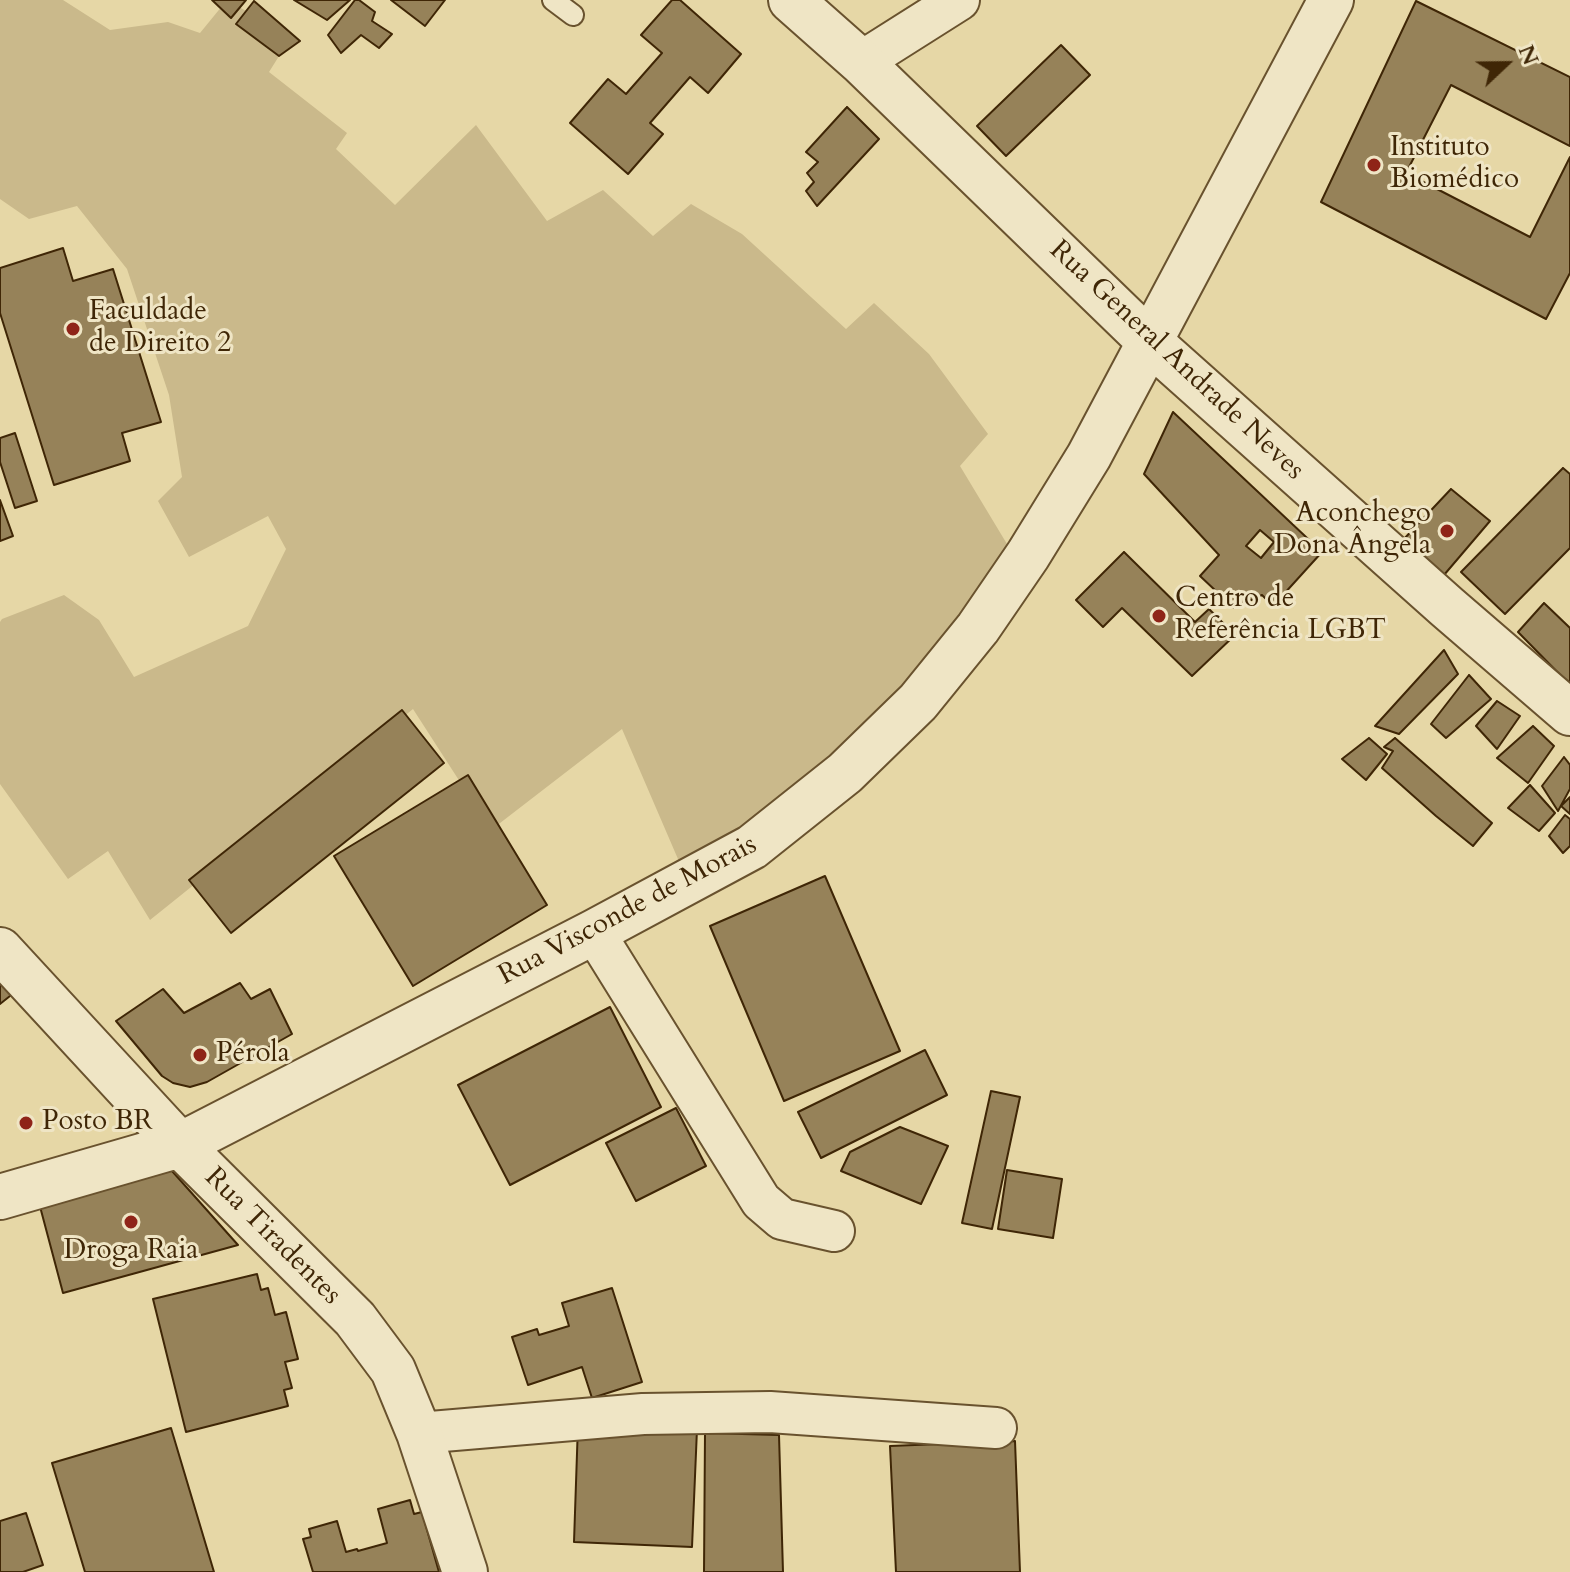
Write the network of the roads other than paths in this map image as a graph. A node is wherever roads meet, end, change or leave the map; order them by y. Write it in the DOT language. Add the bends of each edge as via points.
graph roads {
  1 [pos="553,0"];
  2 [pos="791,0"];
  3 [pos="959,0"];
  4 [pos="1331,0"];
  5 [pos="573,15"];
  6 [pos="861,62"];
  7 [pos="1151,343"];
  8 [pos="1570,713"];
  9 [pos="594,932"];
  10 [pos="0,950"];
  11 [pos="180,1145"];
  12 [pos="0,1197"];
  13 [pos="834,1231"];
  14 [pos="996,1428"];
  15 [pos="419,1433"];
  16 [pos="465,1572"];
  1 -- 5 [label="lane"];
  2 -- 6 [label="street, Rua General Andrade Neves"];
  3 -- 6 [label="street"];
  4 -- 7 [label="street, Rua Visconde de Morais"];
  6 -- 7 [label="street, Rua General Andrade Neves"];
  7 -- 8 [label="street, Rua General Andrade Neves"];
  7 -- 9 [label="street, Rua Visconde de Morais" via="1028,555 918,702 845,773 752,847"];
  9 -- 11 [label="street, Rua Visconde de Morais"];
  9 -- 13 [label="street" via="761,1201 782,1219"];
  10 -- 11 [label="street, Rua Tiradentes"];
  11 -- 12 [label="street, Rua Visconde de Morais"];
  11 -- 15 [label="street, Rua Tiradentes" via="355,1319 393,1370"];
  14 -- 15 [label="street" via="770,1412 643,1414"];
  15 -- 16 [label="street, Rua Tiradentes"];
}
